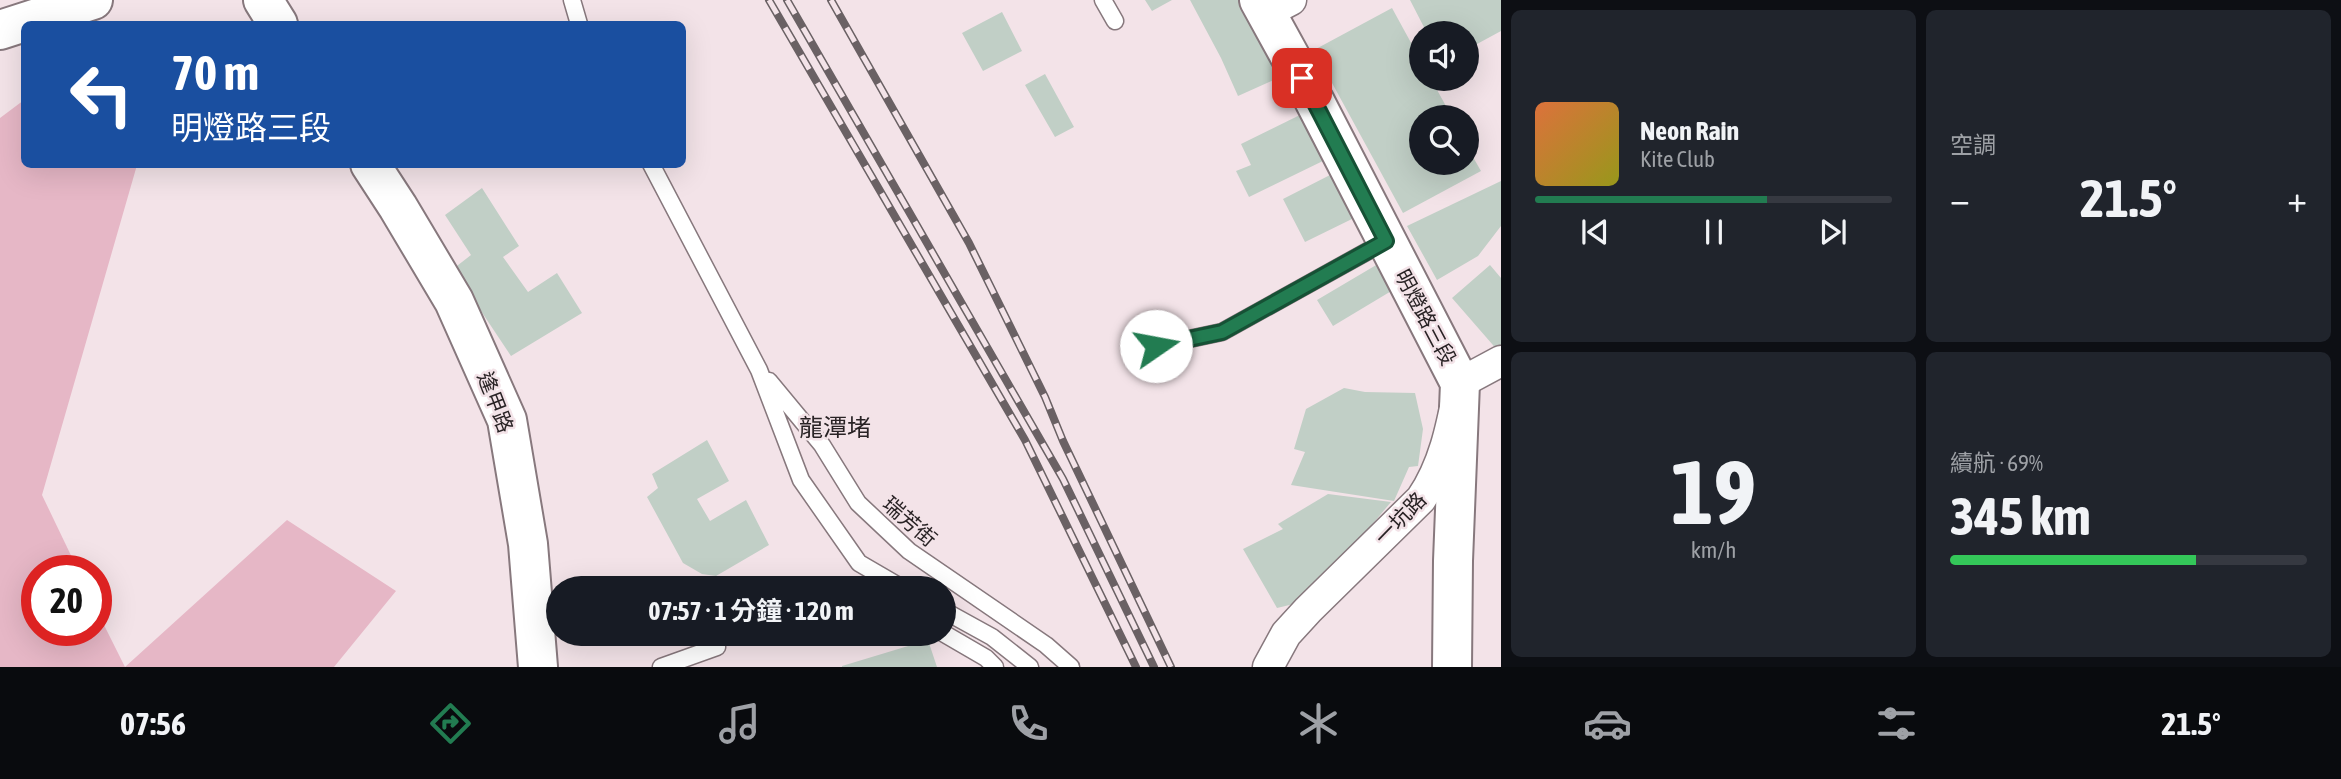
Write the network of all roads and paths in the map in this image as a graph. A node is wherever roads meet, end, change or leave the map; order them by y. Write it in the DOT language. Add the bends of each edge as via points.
graph roads {
  1 [pos="93,0"];
  2 [pos="263,0"];
  3 [pos="572,0"];
  4 [pos="1103,0"];
  5 [pos="1272,4"];
  6 [pos="28,21"];
  7 [pos="276,21"];
  8 [pos="578,21"];
  9 [pos="1115,21"];
  10 [pos="21,23"];
  11 [pos="0,30"];
  12 [pos="373,168"];
  13 [pos="653,168"];
  14 [pos="1386,241"];
  15 [pos="1156,346"];
  16 [pos="1501,361"];
  17 [pos="759,370"];
  18 [pos="1460,383"];
  19 [pos="880,576"];
  20 [pos="956,617"];
  21 [pos="956,641"];
  22 [pos="717,647"];
  23 [pos="538,667"];
  24 [pos="662,667"];
  25 [pos="995,667"];
  26 [pos="1030,667"];
  27 [pos="1071,667"];
  28 [pos="1268,667"];
  29 [pos="1452,667"];
  1 -- 6 [label="street"];
  2 -- 7 [label="street"];
  3 -- 8 [label="lane"];
  4 -- 9 [label="lane"];
  5 -- 14 [label="street, 明燈路三段" via="1314,100"];
  10 -- 11 [label="street"];
  12 -- 23 [label="street, 逢甲路" via="454,302 507,420 528,544"];
  13 -- 17 [label="lane, 瑞芳街"];
  14 -- 15 [label="lane" via="1222,332"];
  14 -- 18 [label="street, 明燈路三段"];
  16 -- 18 [label="street"];
  17 -- 19 [label="lane, 瑞芳街" via="800,480 859,563"];
  17 -- 27 [label="lane, 瑞芳街" via="822,446 858,503 909,551"];
  18 -- 28 [label="street, 一坑路" via="1451,432 1434,480 1421,499 1286,634"];
  18 -- 29 [label="street, 明燈路三段"];
  20 -- 26 [label="lane" via="992,637"];
  21 -- 25 [label="lane"];
  22 -- 24 [label="lane"];
}
